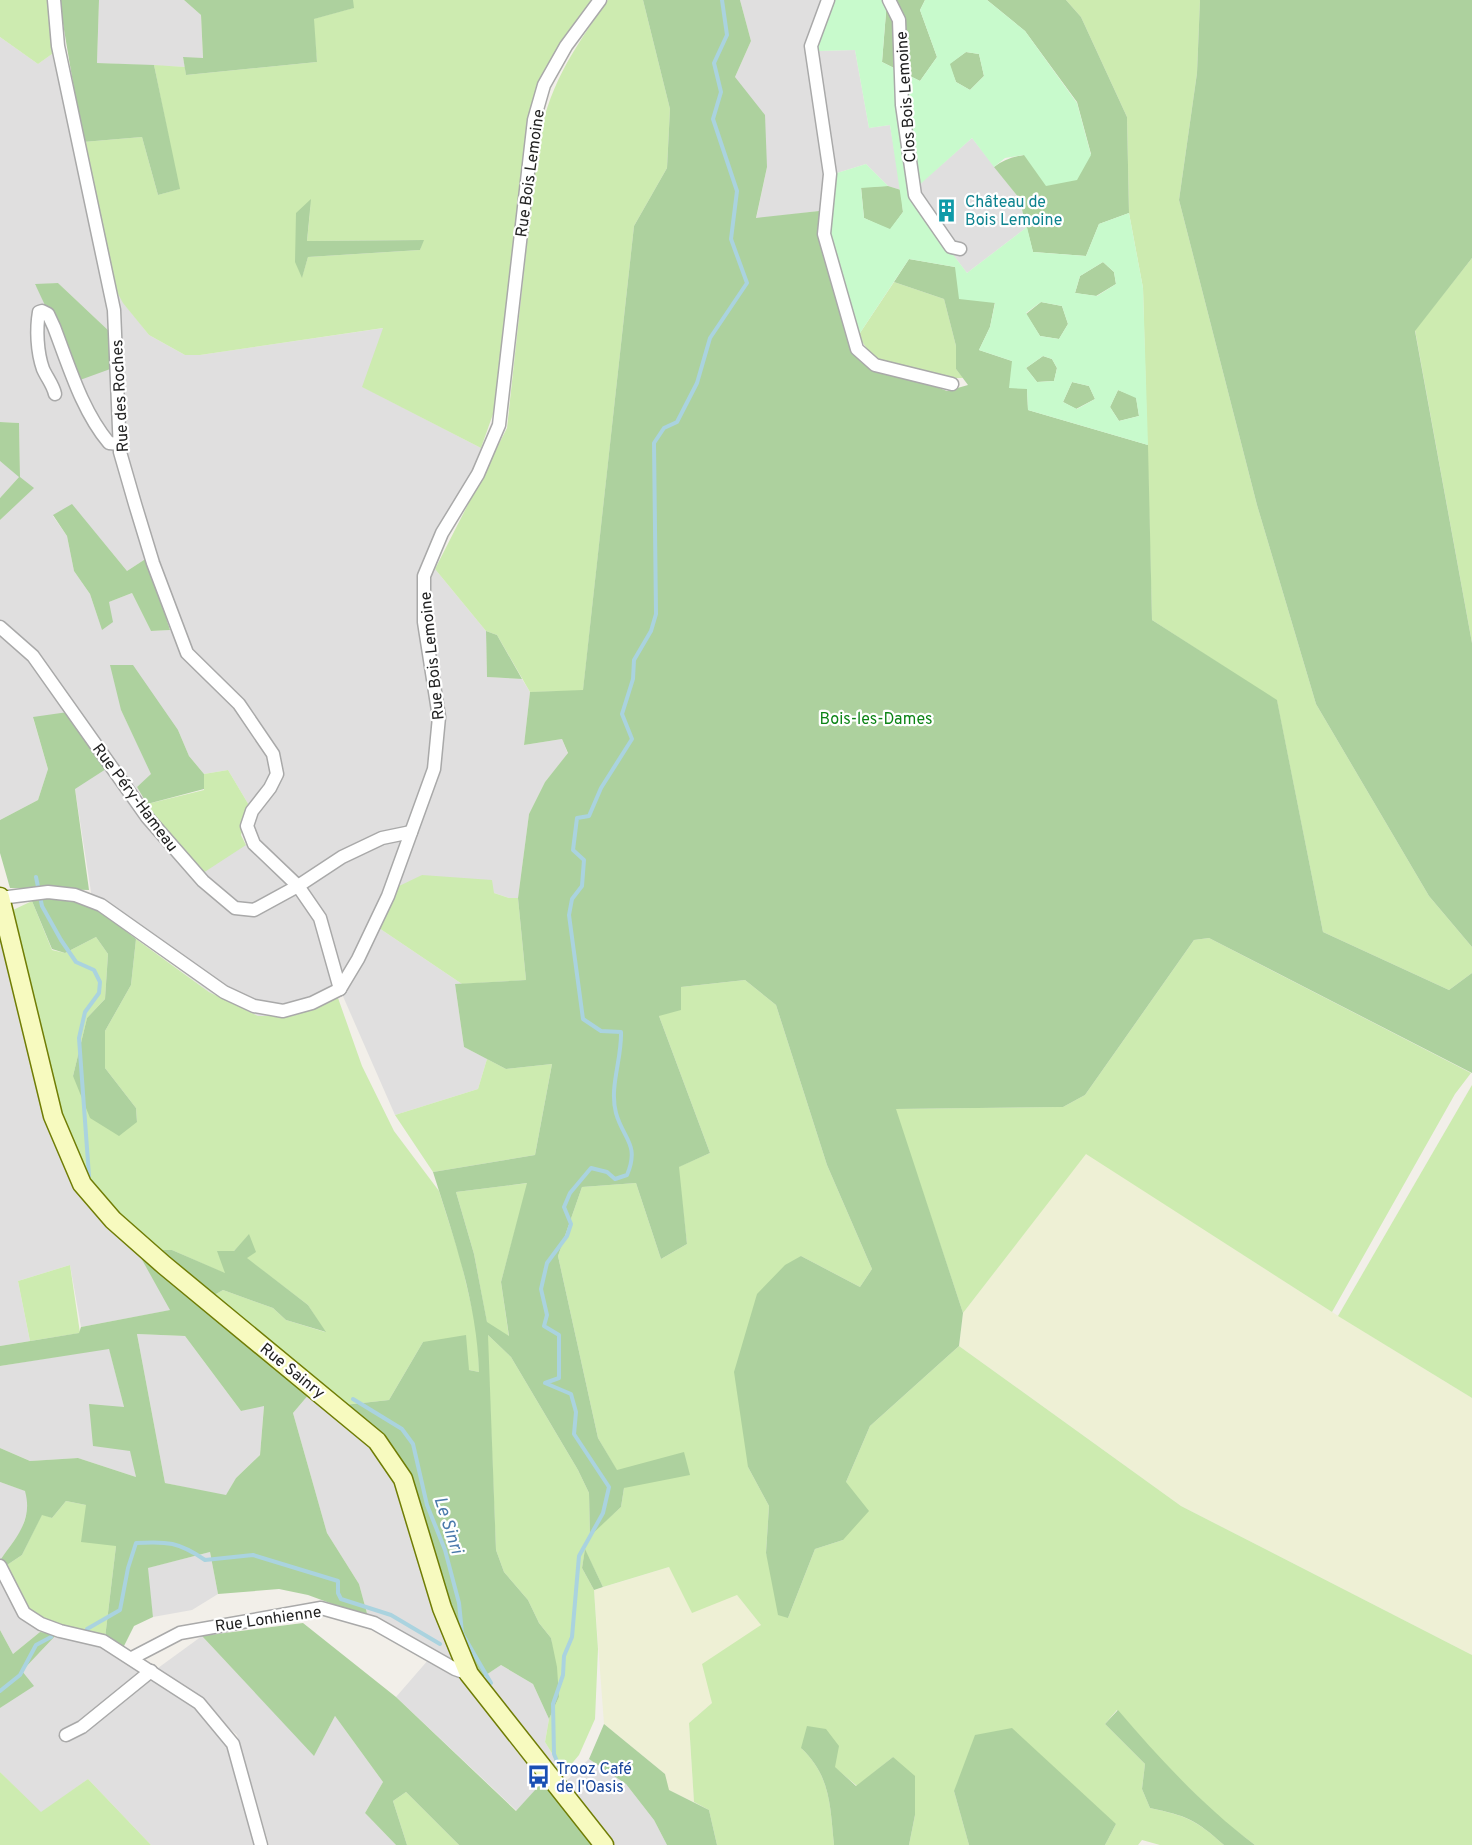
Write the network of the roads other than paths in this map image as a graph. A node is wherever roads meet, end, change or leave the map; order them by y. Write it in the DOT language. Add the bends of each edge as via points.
graph roads {
  1 [pos="54,0"];
  2 [pos="600,0"];
  3 [pos="828,0"];
  4 [pos="889,0"];
  5 [pos="960,249"];
  6 [pos="952,384"];
  7 [pos="56,394"];
  8 [pos="120,444"];
  9 [pos="0,627"];
  10 [pos="411,832"];
  11 [pos="298,886"];
  12 [pos="0,897"];
  13 [pos="340,989"];
  14 [pos="0,1566"];
  15 [pos="132,1659"];
  16 [pos="151,1671"];
  17 [pos="469,1674"];
  18 [pos="66,1734"];
  19 [pos="261,1845"];
  20 [pos="604,1845"];
  1 -- 8 [label="street, Rue des Roches" via="58,46 114,310"];
  2 -- 10 [label="street, Rue Bois Lemoine" via="566,46 544,85 534,120 499,425 478,474 442,533 424,576 422,606 439,735 434,769"];
  3 -- 6 [label="street" via="811,46 830,174 824,234 857,349 875,365"];
  4 -- 5 [label="street, Clos Bois Lemoine" via="899,20 902,105 915,195 951,247"];
  7 -- 8 [label="street" via="39,348 37,322 42,311 48,314 99,431 110,443"];
  8 -- 11 [label="street, Rue des Roches" via="153,563 188,653 239,704 273,754 277,774 252,811 247,826 254,844"];
  9 -- 11 [label="street, Rue Péry-Hameau" via="33,656 147,817 203,881 236,908 254,909"];
  10 -- 11 [label="street, Rue Péry-Hameau" via="342,857"];
  10 -- 13 [label="street, Rue Bois Lemoine" via="388,896"];
  11 -- 13 [label="street" via="320,918"];
  12 -- 13 [label="street" via="48,892 75,895 101,905 224,992 254,1006 284,1011"];
  12 -- 17 [label="street, Rue Sainry" via="53,1116 82,1184 113,1220 164,1265 377,1441 404,1479 442,1608"];
  14 -- 15 [label="street" via="24,1613 60,1631 103,1641"];
  15 -- 16 [label="street"];
  15 -- 17 [label="street, Rue Lonhienne" via="180,1633 321,1608 374,1623"];
  16 -- 18 [label="street" via="81,1727"];
  16 -- 19 [label="street" via="199,1703 233,1744"];
  17 -- 20 [label="street, Rue Sainry"];
}
